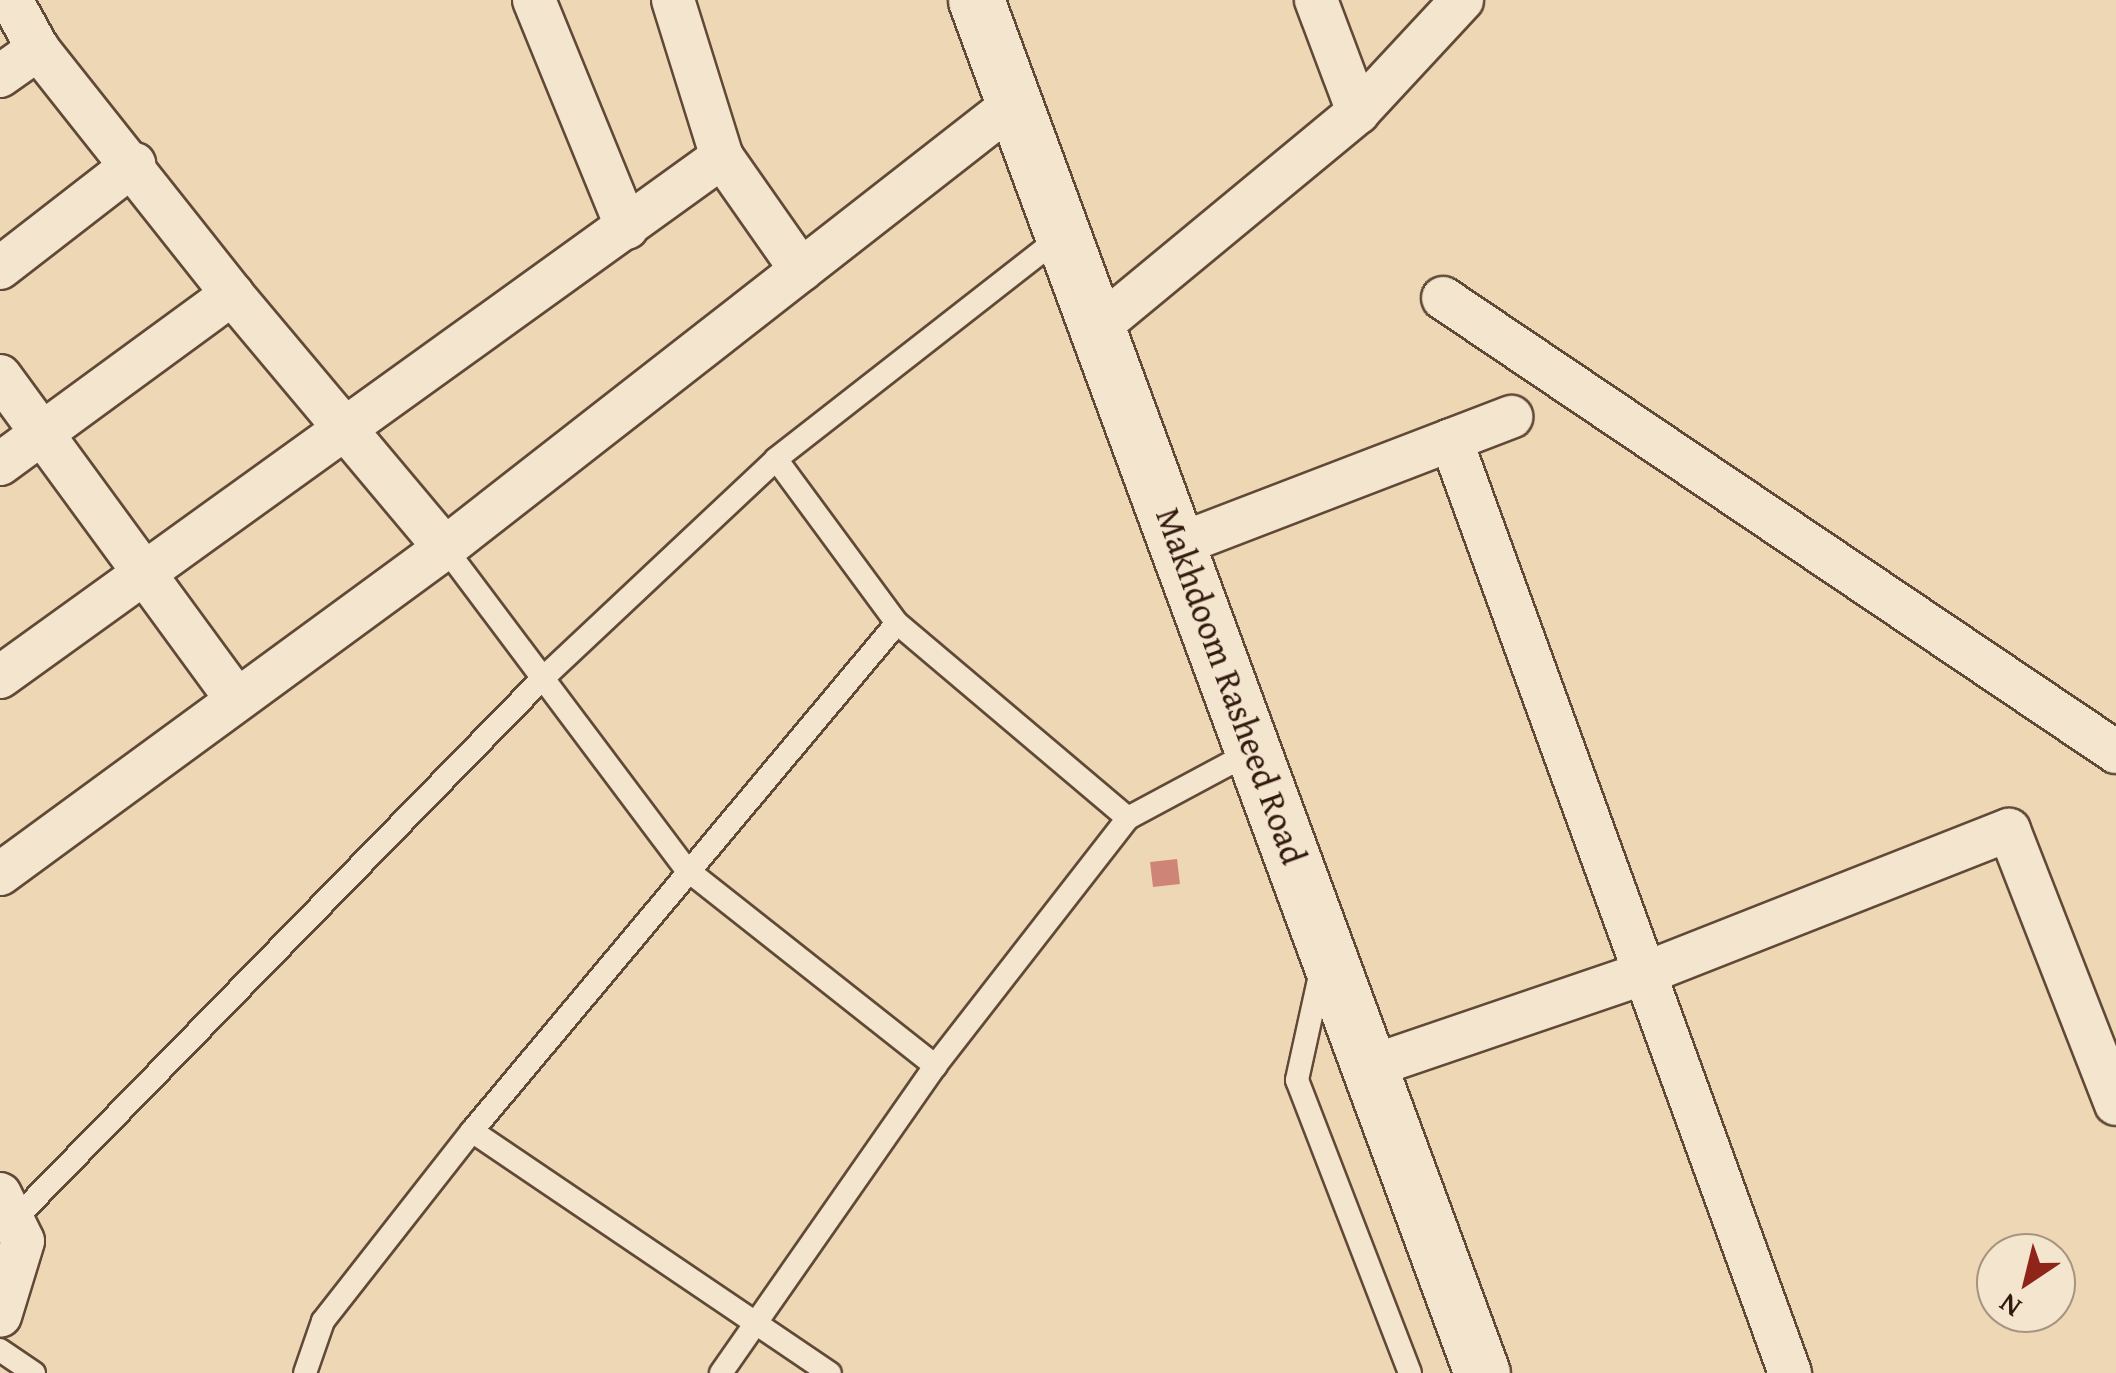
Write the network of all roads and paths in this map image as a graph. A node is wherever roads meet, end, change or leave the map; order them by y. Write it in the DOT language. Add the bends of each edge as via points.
graph roads {
  1 [pos="11,0"];
  2 [pos="534,0"];
  3 [pos="673,0"];
  4 [pos="976,0"];
  5 [pos="1316,0"];
  6 [pos="1462,0"];
  7 [pos="38,49"];
  8 [pos="0,76"];
  9 [pos="1016,102"];
  10 [pos="1358,112"];
  11 [pos="722,157"];
  12 [pos="134,164"];
  13 [pos="627,228"];
  14 [pos="1066,231"];
  15 [pos="0,268"];
  16 [pos="801,270"];
  17 [pos="232,294"];
  18 [pos="1442,298"];
  19 [pos="1102,324"];
  20 [pos="0,376"];
  21 [pos="1511,417"];
  22 [pos="343,422"];
  23 [pos="41,431"];
  24 [pos="1452,440"];
  25 [pos="776,458"];
  26 [pos="0,464"];
  27 [pos="1180,544"];
  28 [pos="445,548"];
  29 [pos="143,572"];
  30 [pos="897,623"];
  31 [pos="0,677"];
  32 [pos="540,682"];
  33 [pos="236,698"];
  34 [pos="1253,751"];
  35 [pos="2116,752"];
  36 [pos="1128,818"];
  37 [pos="686,869"];
  38 [pos="0,874"];
  39 [pos="1326,951"];
  40 [pos="1648,972"];
  41 [pos="936,1066"];
  42 [pos="1370,1067"];
  43 [pos="2114,1093"];
  44 [pos="472,1131"];
  45 [pos="9,1205"];
  46 [pos="0,1316"];
  47 [pos="754,1322"];
  48 [pos="0,1350"];
  49 [pos="34,1373"];
  50 [pos="304,1373"];
  51 [pos="721,1373"];
  52 [pos="830,1373"];
  53 [pos="1410,1373"];
  54 [pos="1482,1373"];
  55 [pos="1790,1373"];
  1 -- 7 [label="street"];
  2 -- 13 [label="street"];
  3 -- 11 [label="street"];
  4 -- 9 [label="main road, Makhdoom Rasheed Road"];
  5 -- 10 [label="street"];
  6 -- 10 [label="street"];
  7 -- 8 [label="street"];
  7 -- 12 [label="street"];
  9 -- 14 [label="main road, Makhdoom Rasheed Road"];
  9 -- 16 [label="street"];
  10 -- 19 [label="street"];
  11 -- 13 [label="street"];
  11 -- 16 [label="street"];
  12 -- 15 [label="street"];
  12 -- 17 [label="street"];
  13 -- 22 [label="street"];
  14 -- 19 [label="main road, Makhdoom Rasheed Road"];
  14 -- 25 [label="lane"];
  16 -- 28 [label="street"];
  17 -- 22 [label="street"];
  17 -- 23 [label="street"];
  18 -- 35 [label="street"];
  19 -- 27 [label="main road, Makhdoom Rasheed Road"];
  20 -- 23 [label="street"];
  21 -- 24 [label="street"];
  22 -- 28 [label="street"];
  22 -- 29 [label="street"];
  23 -- 26 [label="street"];
  23 -- 29 [label="street"];
  24 -- 27 [label="street"];
  24 -- 40 [label="street"];
  25 -- 30 [label="lane"];
  25 -- 32 [label="lane"];
  27 -- 34 [label="main road, Makhdoom Rasheed Road"];
  28 -- 32 [label="lane"];
  28 -- 33 [label="street"];
  29 -- 31 [label="street"];
  29 -- 33 [label="street"];
  30 -- 36 [label="lane"];
  30 -- 37 [label="lane"];
  32 -- 37 [label="lane"];
  32 -- 45 [label="lane"];
  33 -- 38 [label="street"];
  34 -- 36 [label="lane"];
  34 -- 39 [label="main road, Makhdoom Rasheed Road"];
  36 -- 41 [label="lane"];
  37 -- 41 [label="lane"];
  37 -- 44 [label="lane"];
  39 -- 42 [label="main road, Makhdoom Rasheed Road"];
  39 -- 53 [label="lane" via="1297,1080"];
  40 -- 42 [label="street"];
  40 -- 43 [label="street" via="2010,830"];
  40 -- 55 [label="street"];
  41 -- 47 [label="lane"];
  42 -- 54 [label="main road, Makhdoom Rasheed Road"];
  44 -- 47 [label="lane"];
  44 -- 50 [label="lane" via="324,1320"];
  45 -- 46 [label="street" via="24,1241"];
  47 -- 51 [label="lane"];
  47 -- 52 [label="lane"];
  48 -- 49 [label="lane"];
}
